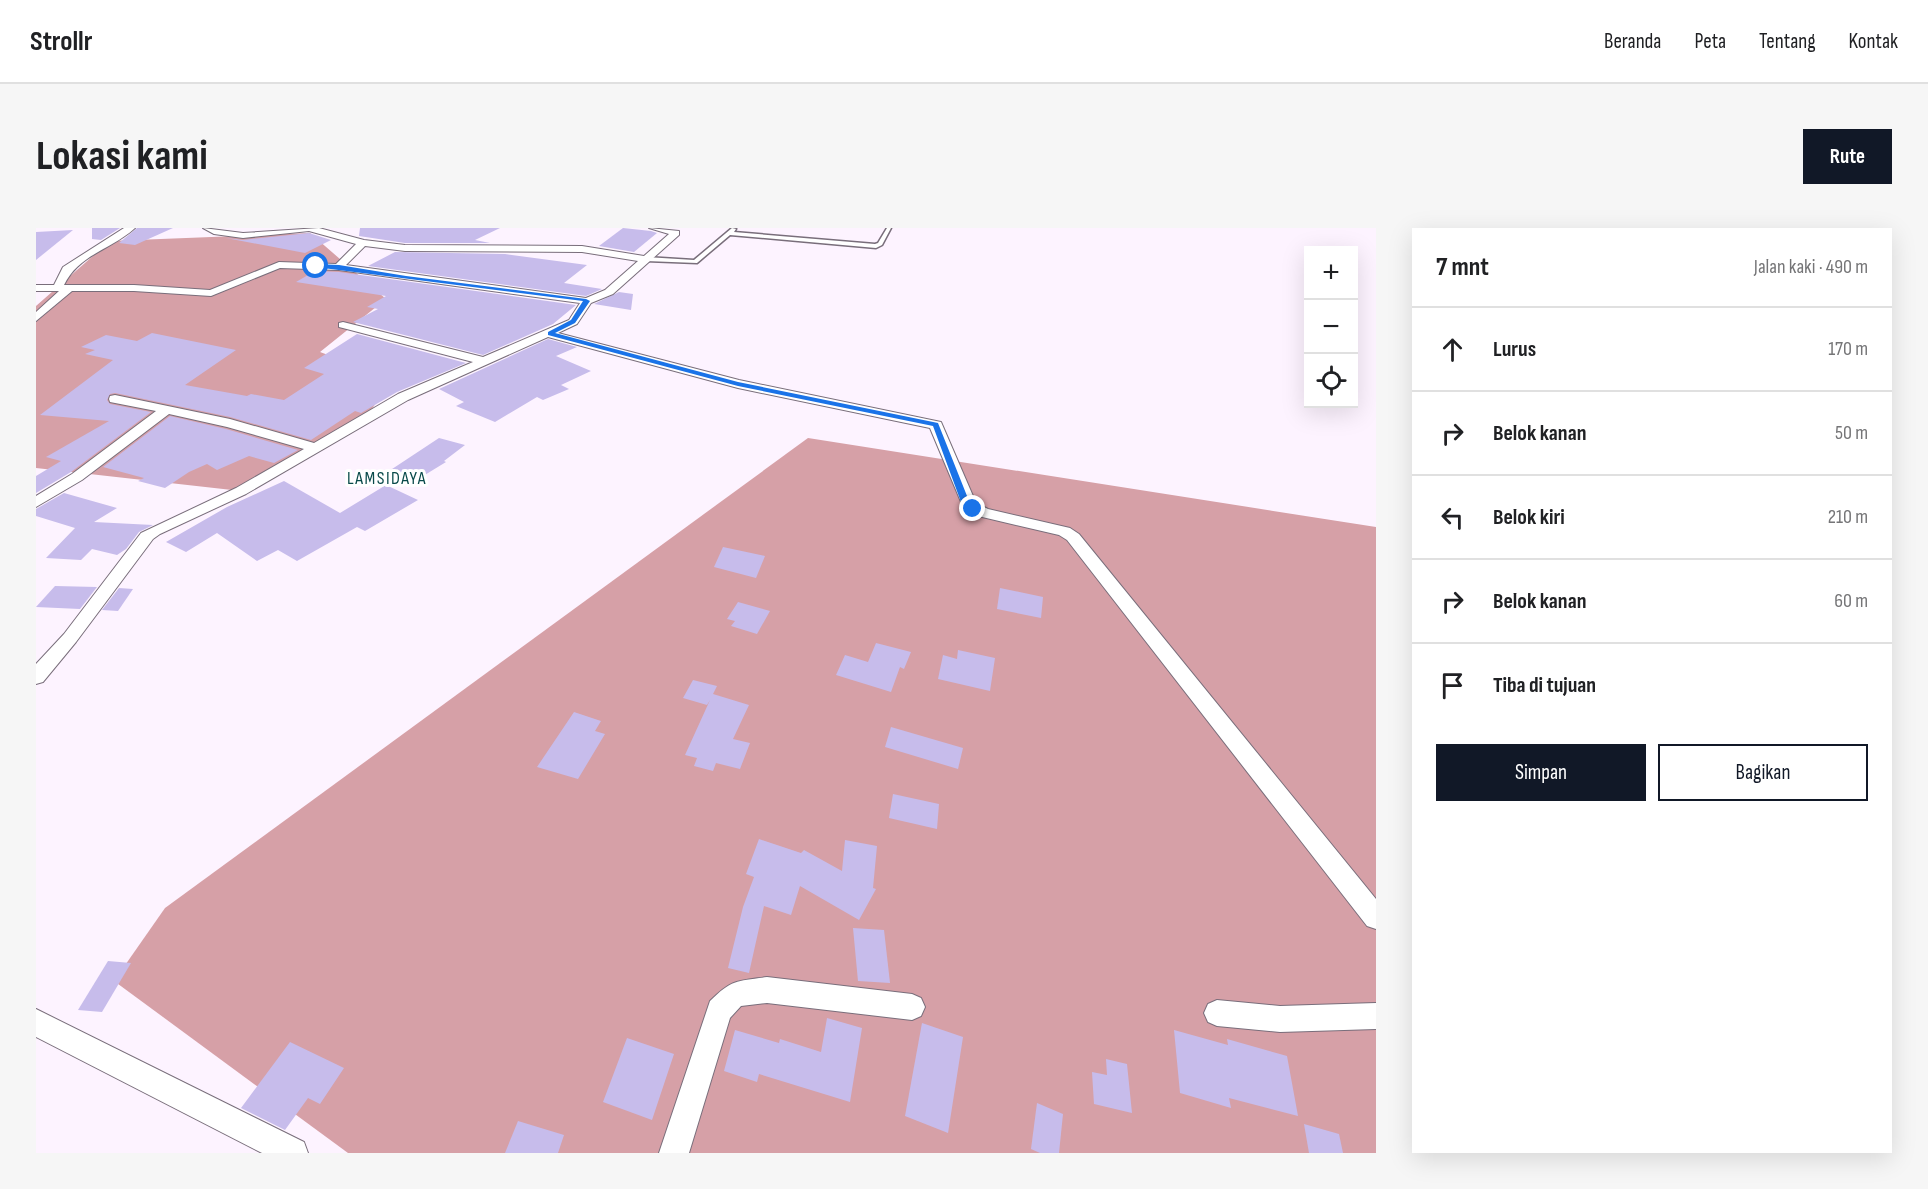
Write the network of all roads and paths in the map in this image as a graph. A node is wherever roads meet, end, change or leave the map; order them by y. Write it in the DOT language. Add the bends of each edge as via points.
graph roads {
  1 [pos="130,228"];
  2 [pos="208,228"];
  3 [pos="309,228"];
  4 [pos="654,228"];
  5 [pos="737,228"];
  6 [pos="889,228"];
  7 [pos="729,233"];
  8 [pos="363,243"];
  9 [pos="646,259"];
  10 [pos="339,267"];
  11 [pos="64,287"];
  12 [pos="36,288"];
  13 [pos="587,301"];
  14 [pos="36,318"];
  15 [pos="343,326"];
  16 [pos="550,334"];
  17 [pos="484,361"];
  18 [pos="115,399"];
  19 [pos="166,410"];
  20 [pos="314,447"];
  21 [pos="38,499"];
  22 [pos="36,677"];
  23 [pos="1376,918"];
  24 [pos="912,1007"];
  25 [pos="1217,1013"];
  26 [pos="1376,1016"];
  27 [pos="36,1023"];
  28 [pos="293,1153"];
  29 [pos="674,1153"];
  1 -- 11 [label="street" via="67,269"];
  2 -- 3 [label="street" via="215,233 236,235"];
  3 -- 8 [label="street"];
  4 -- 9 [label="street" via="676,233"];
  5 -- 7 [label="lane"];
  6 -- 7 [label="lane" via="876,246"];
  7 -- 9 [label="lane" via="695,262"];
  8 -- 9 [label="street" via="405,248 582,249"];
  8 -- 10 [label="street"];
  9 -- 13 [label="street" via="609,292"];
  10 -- 11 [label="street" via="279,265 211,293"];
  10 -- 13 [label="street"];
  11 -- 12 [label="street"];
  11 -- 14 [label="street"];
  13 -- 16 [label="street" via="573,321"];
  15 -- 17 [label="street"];
  16 -- 17 [label="street"];
  16 -- 23 [label="street" via="738,384 936,425 969,506 983,513 1064,531 1073,537"];
  17 -- 20 [label="street" via="403,397"];
  18 -- 19 [label="street"];
  19 -- 20 [label="street"];
  19 -- 21 [label="street" via="77,477"];
  20 -- 22 [label="street" via="241,491 147,536 70,639"];
  24 -- 29 [label="street" via="766,990 735,994 718,1010"];
  25 -- 26 [label="street" via="1280,1019"];
  27 -- 28 [label="street"];
}
